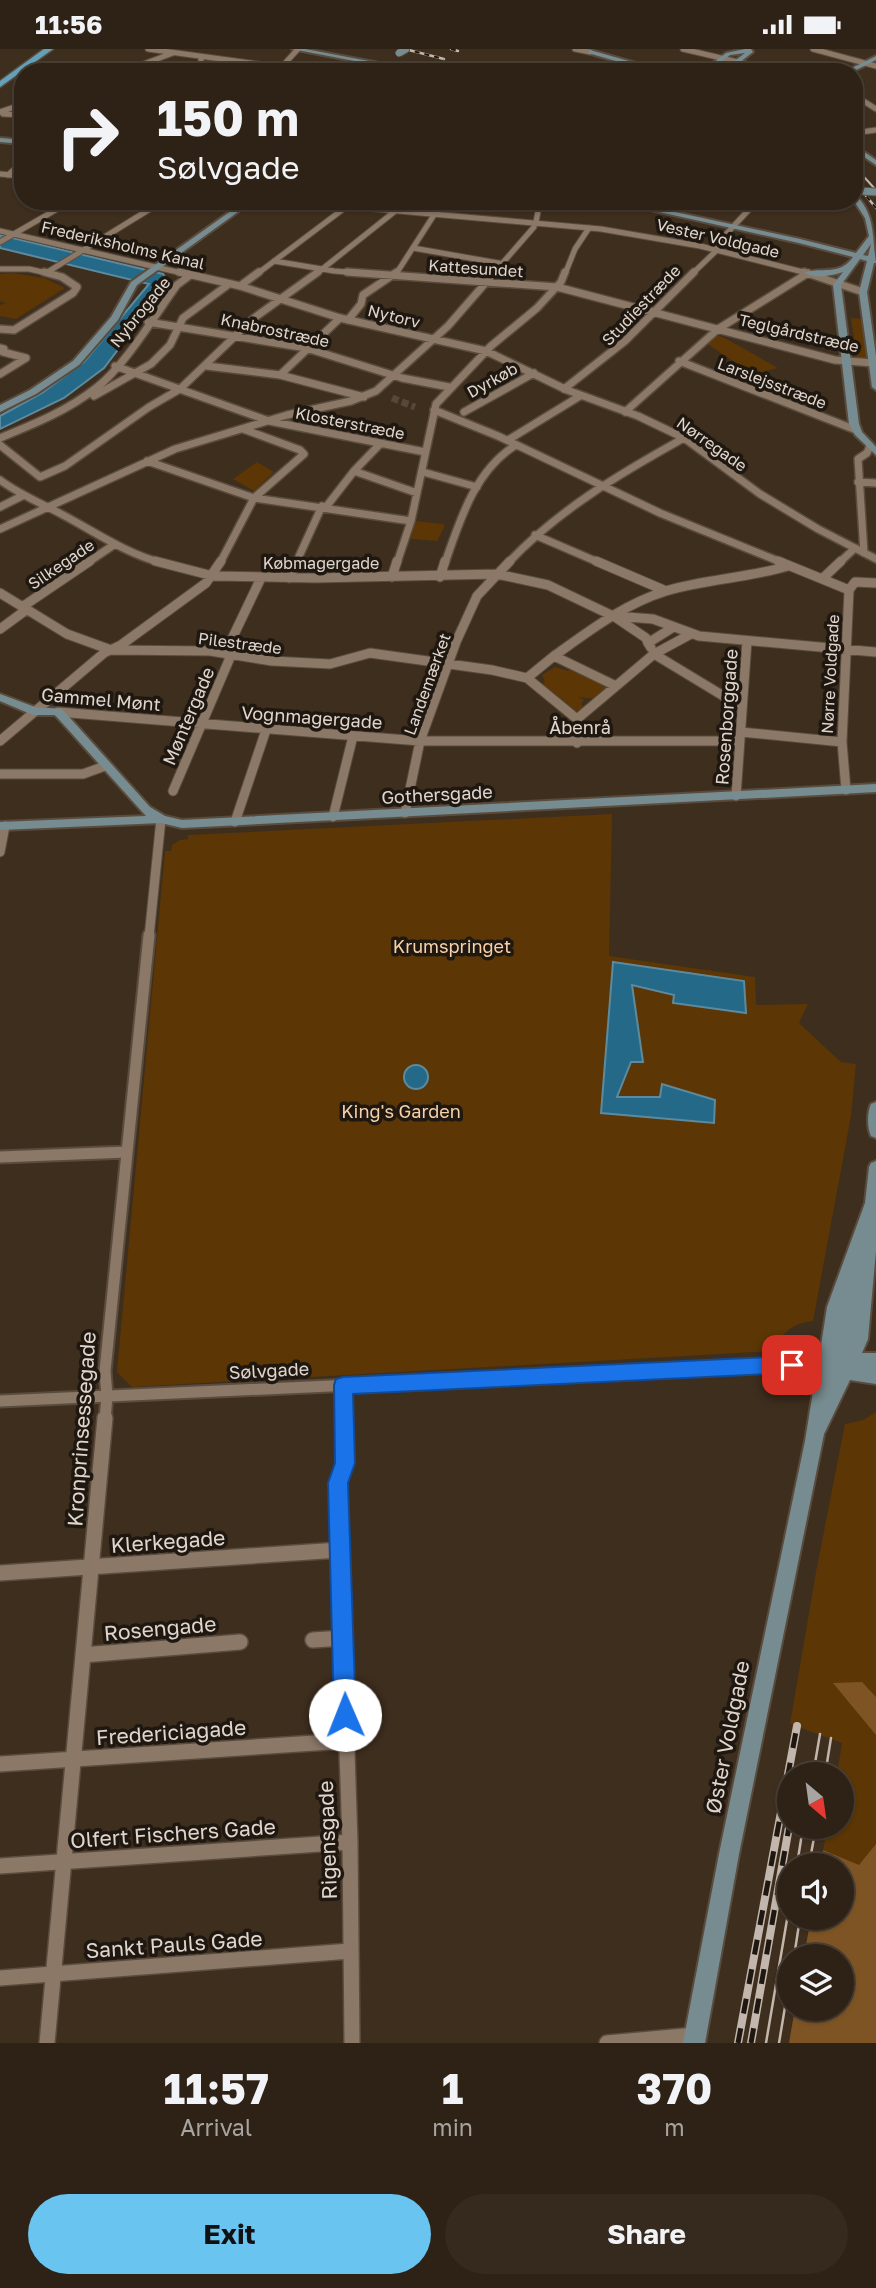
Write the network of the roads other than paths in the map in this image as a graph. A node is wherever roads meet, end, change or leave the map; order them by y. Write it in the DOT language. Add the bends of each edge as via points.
graph roads {
  1 [pos="41,49"];
  2 [pos="49,49"];
  3 [pos="148,49"];
  4 [pos="182,49"];
  5 [pos="285,49"];
  6 [pos="575,49"];
  7 [pos="683,49"];
  8 [pos="748,49"];
  9 [pos="757,49"];
  10 [pos="813,49"];
  11 [pos="296,50"];
  12 [pos="402,51"];
  13 [pos="592,51"];
  14 [pos="173,53"];
  15 [pos="201,57"];
  16 [pos="876,58"];
  17 [pos="724,59"];
  18 [pos="737,61"];
  19 [pos="747,62"];
  20 [pos="866,62"];
  21 [pos="22,63"];
  22 [pos="30,63"];
  23 [pos="142,63"];
  24 [pos="146,63"];
  25 [pos="202,63"];
  26 [pos="237,63"];
  27 [pos="366,63"];
  28 [pos="386,63"];
  29 [pos="632,63"];
  30 [pos="718,63"];
  31 [pos="721,63"];
  32 [pos="734,63"];
  33 [pos="750,63"];
  34 [pos="863,64"];
  35 [pos="876,66"];
  36 [pos="14,169"];
  37 [pos="0,174"];
  38 [pos="8,175"];
  39 [pos="14,175"];
  40 [pos="863,206"];
  41 [pos="55,210"];
  42 [pos="149,210"];
  43 [pos="237,210"];
  44 [pos="342,210"];
  45 [pos="375,210"];
  46 [pos="538,210"];
  47 [pos="675,210"];
  48 [pos="750,210"];
  49 [pos="394,212"];
  50 [pos="434,215"];
  51 [pos="737,225"];
  52 [pos="589,228"];
  53 [pos="0,231"];
  54 [pos="12,235"];
  55 [pos="0,242"];
  56 [pos="413,248"];
  57 [pos="717,250"];
  58 [pos="81,252"];
  59 [pos="868,257"];
  60 [pos="274,261"];
  61 [pos="503,264"];
  62 [pos="0,269"];
  63 [pos="153,270"];
  64 [pos="321,270"];
  65 [pos="808,273"];
  66 [pos="46,274"];
  67 [pos="876,275"];
  68 [pos="189,276"];
  69 [pos="394,276"];
  70 [pos="485,283"];
  71 [pos="229,284"];
  72 [pos="838,285"];
  73 [pos="240,286"];
  74 [pos="557,287"];
  75 [pos="863,289"];
  76 [pos="281,300"];
  77 [pos="655,311"];
  78 [pos="340,318"];
  79 [pos="348,320"];
  80 [pos="148,322"];
  81 [pos="181,326"];
  82 [pos="0,329"];
  83 [pos="718,329"];
  84 [pos="238,335"];
  85 [pos="433,339"];
  86 [pos="0,348"];
  87 [pos="306,348"];
  88 [pos="486,351"];
  89 [pos="19,356"];
  90 [pos="679,361"];
  91 [pos="847,362"];
  92 [pos="873,363"];
  93 [pos="0,366"];
  94 [pos="115,366"];
  95 [pos="207,366"];
  96 [pos="138,373"];
  97 [pos="534,373"];
  98 [pos="0,374"];
  99 [pos="280,375"];
  100 [pos="394,375"];
  101 [pos="449,387"];
  102 [pos="876,387"];
  103 [pos="180,389"];
  104 [pos="564,389"];
  105 [pos="580,396"];
  106 [pos="364,397"];
  107 [pos="76,403"];
  108 [pos="0,409"];
  109 [pos="434,410"];
  110 [pos="464,412"];
  111 [pos="625,412"];
  112 [pos="269,421"];
  113 [pos="243,429"];
  114 [pos="856,430"];
  115 [pos="0,438"];
  116 [pos="684,438"];
  117 [pos="508,440"];
  118 [pos="380,444"];
  119 [pos="0,445"];
  120 [pos="516,445"];
  121 [pos="873,449"];
  122 [pos="425,452"];
  123 [pos="148,461"];
  124 [pos="354,471"];
  125 [pos="423,473"];
  126 [pos="0,480"];
  127 [pos="858,482"];
  128 [pos="876,483"];
  129 [pos="602,486"];
  130 [pos="477,487"];
  131 [pos="417,493"];
  132 [pos="22,496"];
  133 [pos="254,498"];
  134 [pos="47,506"];
  135 [pos="0,507"];
  136 [pos="324,507"];
  137 [pos="411,521"];
  138 [pos="0,529"];
  139 [pos="536,535"];
  140 [pos="115,544"];
  141 [pos="855,548"];
  142 [pos="864,553"];
  143 [pos="876,559"];
  144 [pos="788,566"];
  145 [pos="500,571"];
  146 [pos="213,576"];
  147 [pos="392,577"];
  148 [pos="440,577"];
  149 [pos="261,578"];
  150 [pos="289,578"];
  151 [pos="822,579"];
  152 [pos="876,583"];
  153 [pos="849,590"];
  154 [pos="666,591"];
  155 [pos="0,593"];
  156 [pos="24,609"];
  157 [pos="606,617"];
  158 [pos="672,628"];
  159 [pos="0,629"];
  160 [pos="695,635"];
  161 [pos="747,641"];
  162 [pos="648,643"];
  163 [pos="847,649"];
  164 [pos="111,650"];
  165 [pos="876,651"];
  166 [pos="229,652"];
  167 [pos="654,654"];
  168 [pos="554,656"];
  169 [pos="448,663"];
  170 [pos="527,678"];
  171 [pos="616,686"];
  172 [pos="0,697"];
  173 [pos="742,704"];
  174 [pos="33,711"];
  175 [pos="58,712"];
  176 [pos="577,719"];
  177 [pos="201,725"];
  178 [pos="266,730"];
  179 [pos="353,736"];
  180 [pos="740,736"];
  181 [pos="0,741"];
  182 [pos="420,741"];
  183 [pos="842,742"];
  184 [pos="577,743"];
  185 [pos="105,766"];
  186 [pos="0,774"];
  187 [pos="876,788"];
  188 [pos="846,790"];
  189 [pos="173,791"];
  190 [pos="736,796"];
  191 [pos="405,813"];
  192 [pos="333,817"];
  193 [pos="161,820"];
  194 [pos="235,822"];
  195 [pos="3,826"];
  196 [pos="0,852"];
  197 [pos="876,1108"];
  198 [pos="876,1132"];
  199 [pos="127,1152"];
  200 [pos="0,1157"];
  201 [pos="876,1167"];
  202 [pos="870,1208"];
  203 [pos="865,1285"];
  204 [pos="876,1316"];
  205 [pos="876,1361"];
  206 [pos="838,1363"];
  207 [pos="792,1365"];
  208 [pos="876,1375"];
  209 [pos="343,1385"];
  210 [pos="107,1397"];
  211 [pos="0,1401"];
  212 [pos="339,1550"];
  213 [pos="91,1567"];
  214 [pos="0,1573"];
  215 [pos="343,1638"];
  216 [pos="313,1640"];
  217 [pos="240,1642"];
  218 [pos="83,1655"];
  219 [pos="345,1741"];
  220 [pos="73,1759"];
  221 [pos="0,1764"];
  222 [pos="350,1842"];
  223 [pos="64,1862"];
  224 [pos="0,1866"];
  225 [pos="350,1951"];
  226 [pos="53,1974"];
  227 [pos="0,1978"];
  228 [pos="694,2039"];
  229 [pos="47,2043"];
  230 [pos="352,2043"];
  231 [pos="607,2043"];
  1 -- 21 [label="main road"];
  2 -- 22 [label="main road"];
  3 -- 14 [label="street"];
  4 -- 14 [label="street"];
  5 -- 11 [label="street"];
  6 -- 13 [label="street"];
  7 -- 17 [label="street"];
  8 -- 17 [label="street"];
  9 -- 18 [label="street"];
  10 -- 20 [label="street"];
  11 -- 27 [label="street"];
  12 -- 28 [label="street"];
  13 -- 29 [label="street"];
  14 -- 15 [label="street"];
  14 -- 23 [label="street"];
  14 -- 24 [label="street"];
  15 -- 25 [label="street"];
  15 -- 26 [label="street"];
  16 -- 20 [label="street"];
  17 -- 18 [label="street"];
  17 -- 30 [label="street"];
  17 -- 31 [label="street"];
  18 -- 19 [label="street"];
  18 -- 32 [label="street"];
  19 -- 33 [label="street"];
  20 -- 34 [label="street"];
  20 -- 35 [label="street"];
  36 -- 38 [label="street"];
  37 -- 38 [label="street"];
  38 -- 39 [label="street"];
  40 -- 59 [label="street" via="873,236"];
  41 -- 54 [label="street"];
  42 -- 58 [label="street"];
  43 -- 63 [label="street"];
  44 -- 60 [label="street"];
  45 -- 49 [label="street, Vester Voldgade"];
  46 -- 61 [label="street" via="535,225"];
  47 -- 51 [label="street"];
  48 -- 51 [label="street, Studiestræde"];
  49 -- 50 [label="street, Vester Voldgade"];
  49 -- 64 [label="street"];
  50 -- 52 [label="street, Vester Voldgade"];
  50 -- 56 [label="street"];
  51 -- 57 [label="street, Studiestræde"];
  51 -- 59 [label="street"];
  52 -- 57 [label="street, Vester Voldgade"];
  52 -- 74 [label="street"];
  53 -- 54 [label="street, Frederiksholms Kanal"];
  54 -- 55 [label="street"];
  54 -- 58 [label="street, Frederiksholms Kanal"];
  56 -- 61 [label="street"];
  56 -- 69 [label="street"];
  57 -- 65 [label="street, Vester Voldgade"];
  57 -- 77 [label="street, Studiestræde"];
  58 -- 63 [label="street, Frederiksholms Kanal"];
  58 -- 66 [label="street"];
  59 -- 65 [label="street" via="830,274"];
  59 -- 72 [label="street"];
  59 -- 75 [label="street"];
  60 -- 64 [label="street, Kattesundet"];
  60 -- 73 [label="street"];
  61 -- 70 [label="street"];
  62 -- 66 [label="street"];
  63 -- 68 [label="street, Frederiksholms Kanal"];
  63 -- 108 [label="street" via="129,290 115,318 82,358 39,389"];
  64 -- 69 [label="street, Kattesundet"];
  64 -- 76 [label="street"];
  65 -- 72 [label="street"];
  65 -- 83 [label="street"];
  66 -- 82 [label="street" via="67,280 76,289 14,331"];
  67 -- 75 [label="street"];
  68 -- 71 [label="street, Frederiksholms Kanal"];
  68 -- 80 [label="street, Nybrogade"];
  69 -- 70 [label="street, Kattesundet"];
  69 -- 79 [label="street, Nytorv" via="363,295"];
  70 -- 74 [label="street, Kattesundet"];
  70 -- 85 [label="street"];
  71 -- 73 [label="street, Frederiksholms Kanal"];
  71 -- 81 [label="street" via="183,318"];
  72 -- 75 [label="street"];
  72 -- 91 [label="street"];
  73 -- 76 [label="street, Frederiksholms Kanal"];
  74 -- 77 [label="street, Kattesundet"];
  74 -- 88 [label="street"];
  75 -- 92 [label="street"];
  76 -- 78 [label="street, Nytorv"];
  76 -- 84 [label="street"];
  77 -- 83 [label="street, Teglgårdstræde"];
  77 -- 104 [label="street, Studiestræde" via="599,367"];
  78 -- 79 [label="street, Nytorv"];
  78 -- 87 [label="street"];
  79 -- 85 [label="street, Nytorv"];
  80 -- 81 [label="street, Knabrostræde"];
  80 -- 94 [label="street, Nybrogade"];
  81 -- 84 [label="street, Knabrostræde"];
  81 -- 96 [label="street" via="170,345"];
  83 -- 90 [label="street"];
  83 -- 91 [label="street, Teglgårdstræde"];
  84 -- 87 [label="street, Knabrostræde"];
  84 -- 95 [label="street"];
  85 -- 88 [label="street, Nytorv"];
  85 -- 100 [label="street"];
  86 -- 89 [label="street"];
  87 -- 99 [label="street"];
  87 -- 100 [label="street, Knabrostræde"];
  88 -- 97 [label="street, Nørregade"];
  88 -- 101 [label="street"];
  89 -- 93 [label="street"];
  89 -- 98 [label="street" via="26,358"];
  90 -- 111 [label="street"];
  90 -- 114 [label="street, Larslejsstræde"];
  91 -- 92 [label="street, Teglgårdstræde"];
  91 -- 114 [label="street"];
  92 -- 102 [label="street"];
  94 -- 96 [label="street, Klosterstræde"];
  94 -- 107 [label="street, Nybrogade"];
  95 -- 99 [label="street"];
  95 -- 103 [label="street"];
  96 -- 103 [label="street, Klosterstræde"];
  96 -- 107 [label="street"];
  97 -- 104 [label="street, Nørregade"];
  97 -- 110 [label="street, Dyrkøb"];
  99 -- 106 [label="street"];
  100 -- 101 [label="street, Knabrostræde"];
  100 -- 106 [label="street" via="379,392"];
  101 -- 109 [label="street"];
  103 -- 112 [label="street, Klosterstræde"];
  103 -- 119 [label="street" via="65,466 40,477"];
  104 -- 105 [label="street, Nørregade"];
  105 -- 111 [label="street, Nørregade"];
  105 -- 117 [label="street"];
  106 -- 112 [label="street"];
  107 -- 115 [label="street"];
  109 -- 117 [label="street"];
  109 -- 122 [label="street"];
  111 -- 116 [label="street, Nørregade"];
  112 -- 113 [label="street"];
  112 -- 118 [label="street, Klosterstræde"];
  113 -- 123 [label="street"];
  113 -- 133 [label="street" via="304,454"];
  114 -- 121 [label="street"];
  116 -- 129 [label="street, Landemærket"];
  116 -- 141 [label="street, Nørregade" via="760,495"];
  117 -- 120 [label="street"];
  118 -- 122 [label="street, Klosterstræde"];
  118 -- 124 [label="street"];
  120 -- 129 [label="street"];
  120 -- 130 [label="street" via="497,457"];
  121 -- 127 [label="street" via="858,459"];
  122 -- 125 [label="street"];
  123 -- 133 [label="street"];
  123 -- 134 [label="street"];
  124 -- 131 [label="street"];
  124 -- 136 [label="street"];
  125 -- 130 [label="street"];
  125 -- 131 [label="street"];
  126 -- 132 [label="street, Købmagergade"];
  127 -- 128 [label="street"];
  127 -- 142 [label="street"];
  129 -- 139 [label="street, Landemærket"];
  129 -- 144 [label="street"];
  130 -- 148 [label="street"];
  131 -- 137 [label="street"];
  132 -- 134 [label="street, Købmagergade"];
  132 -- 135 [label="street"];
  133 -- 136 [label="street"];
  133 -- 146 [label="street"];
  134 -- 138 [label="street"];
  134 -- 140 [label="street, Købmagergade"];
  136 -- 137 [label="street"];
  136 -- 150 [label="street"];
  137 -- 147 [label="street"];
  139 -- 145 [label="street, Landemærket"];
  139 -- 154 [label="street"];
  140 -- 146 [label="street, Købmagergade" via="160,564"];
  140 -- 156 [label="street, Silkegade"];
  141 -- 142 [label="street, Nørregade"];
  141 -- 151 [label="street"];
  142 -- 143 [label="street, Nørregade"];
  144 -- 151 [label="street"];
  144 -- 154 [label="street"];
  145 -- 148 [label="street, Købmagergade"];
  145 -- 157 [label="street, Købmagergade" via="548,585"];
  145 -- 169 [label="street, Landemærket" via="477,596"];
  146 -- 149 [label="street, Købmagergade"];
  146 -- 164 [label="street"];
  147 -- 148 [label="street, Købmagergade"];
  147 -- 150 [label="street, Købmagergade"];
  149 -- 150 [label="street, Købmagergade"];
  149 -- 166 [label="street, Møntergade"];
  151 -- 153 [label="street"];
  152 -- 153 [label="street, Nørre Voldgade" via="855,582"];
  153 -- 163 [label="street, Nørre Voldgade"];
  154 -- 157 [label="street"];
  155 -- 156 [label="street, Pilestræde"];
  156 -- 159 [label="street, Silkegade"];
  156 -- 164 [label="street, Pilestræde" via="67,634"];
  157 -- 158 [label="street" via="646,618"];
  157 -- 162 [label="street, Købmagergade"];
  157 -- 168 [label="street"];
  158 -- 160 [label="street"];
  158 -- 162 [label="street"];
  160 -- 161 [label="street"];
  160 -- 167 [label="street"];
  161 -- 163 [label="street"];
  161 -- 173 [label="street, Rosenborggade"];
  162 -- 167 [label="street"];
  163 -- 165 [label="street"];
  163 -- 183 [label="street, Nørre Voldgade"];
  164 -- 166 [label="street, Pilestræde"];
  164 -- 174 [label="street"];
  166 -- 169 [label="street, Pilestræde" via="290,663 330,664 370,653"];
  166 -- 177 [label="street, Møntergade"];
  167 -- 171 [label="street"];
  167 -- 173 [label="street"];
  168 -- 170 [label="street"];
  168 -- 171 [label="street"];
  169 -- 170 [label="street, Pilestræde"];
  169 -- 182 [label="street, Landemærket"];
  170 -- 176 [label="street"];
  171 -- 176 [label="street"];
  172 -- 174 [label="street, Gammel Mønt"];
  173 -- 180 [label="street, Rosenborggade"];
  174 -- 175 [label="street, Gammel Mønt"];
  174 -- 181 [label="street"];
  175 -- 177 [label="street, Gammel Mønt"];
  175 -- 185 [label="street"];
  176 -- 184 [label="street"];
  177 -- 178 [label="street, Vognmagergade"];
  177 -- 189 [label="street, Møntergade"];
  178 -- 179 [label="street, Vognmagergade"];
  178 -- 194 [label="street"];
  179 -- 182 [label="street, Vognmagergade"];
  179 -- 192 [label="street"];
  180 -- 183 [label="street, Åbenrå"];
  180 -- 184 [label="street, Åbenrå"];
  180 -- 190 [label="street, Rosenborggade"];
  182 -- 184 [label="street, Åbenrå"];
  182 -- 191 [label="street, Landemærket"];
  183 -- 188 [label="street, Nørre Voldgade"];
  185 -- 186 [label="street" via="83,774"];
  185 -- 193 [label="street"];
  187 -- 188 [label="street, Gothersgade"];
  188 -- 190 [label="street, Gothersgade"];
  190 -- 191 [label="street, Gothersgade"];
  191 -- 192 [label="street, Gothersgade"];
  192 -- 194 [label="street, Gothersgade"];
  193 -- 194 [label="street, Gothersgade"];
  193 -- 195 [label="street, Gothersgade"];
  193 -- 199 [label="street, Kronprinsessegade"];
  195 -- 196 [label="street"];
  197 -- 198 [label="street"];
  199 -- 200 [label="street"];
  199 -- 210 [label="street, Kronprinsessegade" via="105,1371"];
  201 -- 202 [label="street, Øster Voldgade"];
  202 -- 203 [label="street, Øster Voldgade"];
  202 -- 206 [label="street, Øster Voldgade" via="835,1307"];
  203 -- 204 [label="street"];
  203 -- 206 [label="street, Øster Voldgade" via="860,1339"];
  205 -- 206 [label="street, Sølvgade"];
  206 -- 207 [label="street, Sølvgade"];
  206 -- 208 [label="street, Sølvgade"];
  206 -- 228 [label="street, Øster Voldgade" via="814,1441"];
  207 -- 209 [label="street, Sølvgade"];
  209 -- 210 [label="street, Sølvgade"];
  209 -- 212 [label="street, Rigensgade" via="345,1463 338,1483"];
  210 -- 211 [label="street, Sølvgade"];
  210 -- 213 [label="street, Kronprinsessegade"];
  212 -- 213 [label="street, Klerkegade"];
  212 -- 215 [label="street, Rigensgade"];
  213 -- 214 [label="street, Klerkegade"];
  213 -- 218 [label="street, Kronprinsessegade"];
  215 -- 216 [label="street"];
  215 -- 219 [label="street, Rigensgade"];
  217 -- 218 [label="street, Rosengade"];
  218 -- 220 [label="street, Kronprinsessegade"];
  219 -- 220 [label="street, Fredericiagade"];
  219 -- 222 [label="street, Rigensgade"];
  220 -- 221 [label="street, Fredericiagade"];
  220 -- 223 [label="street, Kronprinsessegade"];
  222 -- 223 [label="street, Olfert Fischers Gade"];
  222 -- 225 [label="street, Rigensgade"];
  223 -- 224 [label="street, Olfert Fischers Gade"];
  223 -- 226 [label="street, Kronprinsessegade"];
  225 -- 226 [label="street, Sankt Pauls Gade"];
  225 -- 230 [label="street, Rigensgade"];
  226 -- 227 [label="street, Sankt Pauls Gade"];
  226 -- 229 [label="street, Kronprinsessegade"];
  228 -- 231 [label="street"];
}
